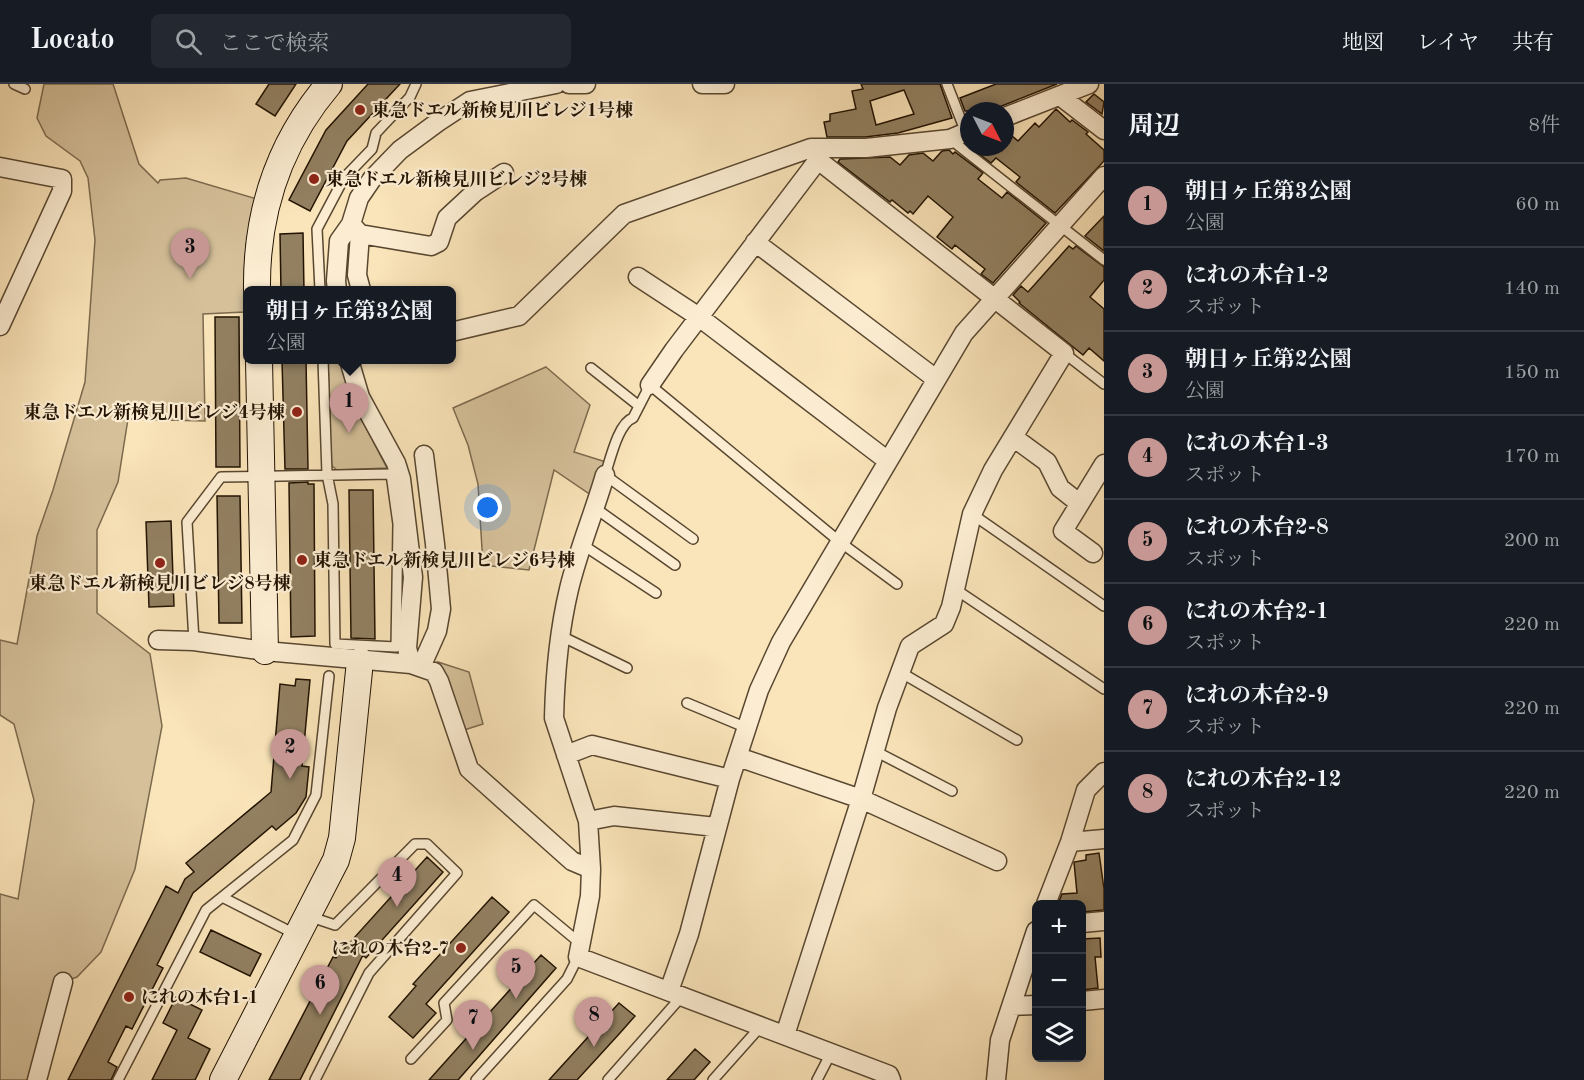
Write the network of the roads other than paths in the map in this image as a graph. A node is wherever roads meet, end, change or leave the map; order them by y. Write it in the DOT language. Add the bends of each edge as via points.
graph roads {
  1 [pos="14,84"];
  2 [pos="329,84"];
  3 [pos="416,84"];
  4 [pos="556,84"];
  5 [pos="569,84"];
  6 [pos="586,84"];
  7 [pos="702,84"];
  8 [pos="725,84"];
  9 [pos="947,84"];
  10 [pos="1089,84"];
  11 [pos="25,89"];
  12 [pos="1058,90"];
  13 [pos="1014,112"];
  14 [pos="960,127"];
  15 [pos="1104,130"];
  16 [pos="960,134"];
  17 [pos="820,154"];
  18 [pos="986,156"];
  19 [pos="0,167"];
  20 [pos="504,172"];
  21 [pos="1104,176"];
  22 [pos="1060,225"];
  23 [pos="355,229"];
  24 [pos="755,242"];
  25 [pos="1104,260"];
  26 [pos="638,278"];
  27 [pos="257,286"];
  28 [pos="320,286"];
  29 [pos="336,286"];
  30 [pos="360,286"];
  31 [pos="993,299"];
  32 [pos="699,317"];
  33 [pos="0,326"];
  34 [pos="456,331"];
  35 [pos="1064,353"];
  36 [pos="259,364"];
  37 [pos="323,364"];
  38 [pos="350,364"];
  39 [pos="591,368"];
  40 [pos="936,379"];
  41 [pos="1104,384"];
  42 [pos="650,386"];
  43 [pos="639,406"];
  44 [pos="1013,437"];
  45 [pos="424,455"];
  46 [pos="888,461"];
  47 [pos="1104,464"];
  48 [pos="327,474"];
  49 [pos="606,475"];
  50 [pos="262,476"];
  51 [pos="1079,503"];
  52 [pos="595,508"];
  53 [pos="972,514"];
  54 [pos="693,539"];
  55 [pos="840,542"];
  56 [pos="583,545"];
  57 [pos="1093,553"];
  58 [pos="675,565"];
  59 [pos="897,584"];
  60 [pos="955,589"];
  61 [pos="656,593"];
  62 [pos="1104,606"];
  63 [pos="561,636"];
  64 [pos="158,640"];
  65 [pos="194,641"];
  66 [pos="265,651"];
  67 [pos="360,661"];
  68 [pos="416,666"];
  69 [pos="627,668"];
  70 [pos="900,672"];
  71 [pos="329,676"];
  72 [pos="1104,689"];
  73 [pos="687,703"];
  74 [pos="747,728"];
  75 [pos="1017,740"];
  76 [pos="875,751"];
  77 [pos="566,755"];
  78 [pos="738,757"];
  79 [pos="1104,772"];
  80 [pos="730,779"];
  81 [pos="952,791"];
  82 [pos="861,799"];
  83 [pos="588,821"];
  84 [pos="716,827"];
  85 [pos="1104,839"];
  86 [pos="1070,842"];
  87 [pos="997,861"];
  88 [pos="591,869"];
  89 [pos="222,897"];
  90 [pos="1048,900"];
  91 [pos="1104,921"];
  92 [pos="1086,923"];
  93 [pos="304,926"];
  94 [pos="1032,944"];
  95 [pos="580,950"];
  96 [pos="63,982"];
  97 [pos="675,993"];
  98 [pos="1104,999"];
  99 [pos="1086,1001"];
  100 [pos="1032,1005"];
  101 [pos="1012,1006"];
  102 [pos="761,1026"];
  103 [pos="785,1035"];
  104 [pos="831,1053"];
  105 [pos="411,1059"];
  106 [pos="37,1080"];
  107 [pos="118,1080"];
  108 [pos="223,1080"];
  109 [pos="315,1080"];
  110 [pos="476,1080"];
  111 [pos="608,1080"];
  112 [pos="712,1080"];
  113 [pos="817,1080"];
  114 [pos="891,1080"];
  115 [pos="996,1080"];
  1 -- 11 [label="lane"];
  2 -- 27 [label="street" via="298,128 275,176 258,240"];
  3 -- 28 [label="lane" via="410,97 376,133 372,149 344,178 317,229"];
  4 -- 23 [label="street" via="470,101 438,122 400,150 372,179 359,198"];
  5 -- 6 [label="street"];
  7 -- 8 [label="street"];
  9 -- 14 [label="lane"];
  10 -- 12 [label="street"];
  12 -- 13 [label="street"];
  12 -- 15 [label="street"];
  16 -- 17 [label="street"];
  17 -- 24 [label="street"];
  17 -- 31 [label="street"];
  17 -- 34 [label="street" via="811,148 624,214 519,316"];
  18 -- 22 [label="lane"];
  19 -- 33 [label="street" via="62,178 62,191"];
  20 -- 23 [label="street" via="447,218 439,242 431,246"];
  21 -- 22 [label="street"];
  22 -- 25 [label="lane"];
  22 -- 31 [label="street"];
  23 -- 29 [label="street" via="339,241"];
  23 -- 30 [label="street"];
  24 -- 32 [label="street"];
  24 -- 40 [label="street"];
  26 -- 32 [label="street"];
  31 -- 35 [label="street"];
  31 -- 40 [label="street" via="964,333"];
  32 -- 42 [label="street"];
  32 -- 46 [label="street"];
  35 -- 41 [label="lane"];
  35 -- 44 [label="street"];
  36 -- 50 [label="street"];
  37 -- 48 [label="lane"];
  38 -- 68 [label="street" via="360,398 401,479 413,576 407,648"];
  39 -- 43 [label="lane"];
  40 -- 46 [label="street"];
  42 -- 43 [label="lane"];
  42 -- 55 [label="lane"];
  43 -- 49 [label="lane" via="620,432"];
  44 -- 51 [label="street" via="1047,462 1060,488"];
  44 -- 53 [label="street"];
  45 -- 68 [label="street" via="441,609 437,631"];
  46 -- 55 [label="street"];
  47 -- 51 [label="street"];
  48 -- 48 [label="lane" via="390,474 398,524 396,647 335,644 333,504"];
  48 -- 50 [label="lane"];
  49 -- 52 [label="street"];
  49 -- 54 [label="lane"];
  50 -- 65 [label="lane" via="221,477 187,522"];
  50 -- 66 [label="street"];
  51 -- 57 [label="street" via="1063,531"];
  52 -- 56 [label="street"];
  52 -- 58 [label="lane"];
  53 -- 60 [label="street"];
  53 -- 62 [label="lane"];
  55 -- 59 [label="lane"];
  55 -- 74 [label="street" via="781,642"];
  56 -- 61 [label="lane"];
  56 -- 63 [label="street" via="569,588"];
  60 -- 70 [label="street" via="944,624 910,646"];
  60 -- 72 [label="lane"];
  63 -- 69 [label="lane"];
  63 -- 77 [label="street" via="554,718"];
  64 -- 65 [label="street"];
  65 -- 66 [label="street"];
  66 -- 67 [label="street"];
  67 -- 68 [label="street"];
  67 -- 93 [label="street" via="342,838 336,860"];
  68 -- 88 [label="street" via="434,672 440,681 469,769 572,861"];
  70 -- 75 [label="lane"];
  70 -- 76 [label="street"];
  71 -- 89 [label="lane" via="316,795 293,840"];
  73 -- 74 [label="lane"];
  74 -- 78 [label="street"];
  76 -- 81 [label="lane"];
  76 -- 82 [label="street"];
  77 -- 80 [label="street" via="592,745"];
  77 -- 83 [label="street"];
  78 -- 80 [label="street"];
  78 -- 82 [label="street"];
  79 -- 86 [label="street" via="1086,790"];
  80 -- 84 [label="street"];
  82 -- 87 [label="street"];
  82 -- 103 [label="street"];
  83 -- 84 [label="street" via="614,816"];
  83 -- 88 [label="street"];
  84 -- 97 [label="street"];
  85 -- 86 [label="street"];
  86 -- 90 [label="street"];
  88 -- 95 [label="street"];
  89 -- 93 [label="lane"];
  89 -- 107 [label="lane" via="206,910"];
  91 -- 92 [label="street"];
  93 -- 108 [label="street"];
  93 -- 109 [label="lane" via="335,925 415,844 426,844 457,873 369,973"];
  94 -- 101 [label="street"];
  95 -- 97 [label="street"];
  95 -- 105 [label="lane" via="534,905 444,1003 447,1020"];
  95 -- 110 [label="lane" via="567,979"];
  96 -- 106 [label="street"];
  97 -- 102 [label="street"];
  97 -- 111 [label="lane"];
  98 -- 99 [label="street"];
  100 -- 101 [label="street"];
  101 -- 115 [label="street" via="1000,1040"];
  102 -- 103 [label="street"];
  102 -- 112 [label="lane"];
  103 -- 104 [label="street"];
  104 -- 113 [label="lane"];
  104 -- 114 [label="street" via="889,1075"];
}
